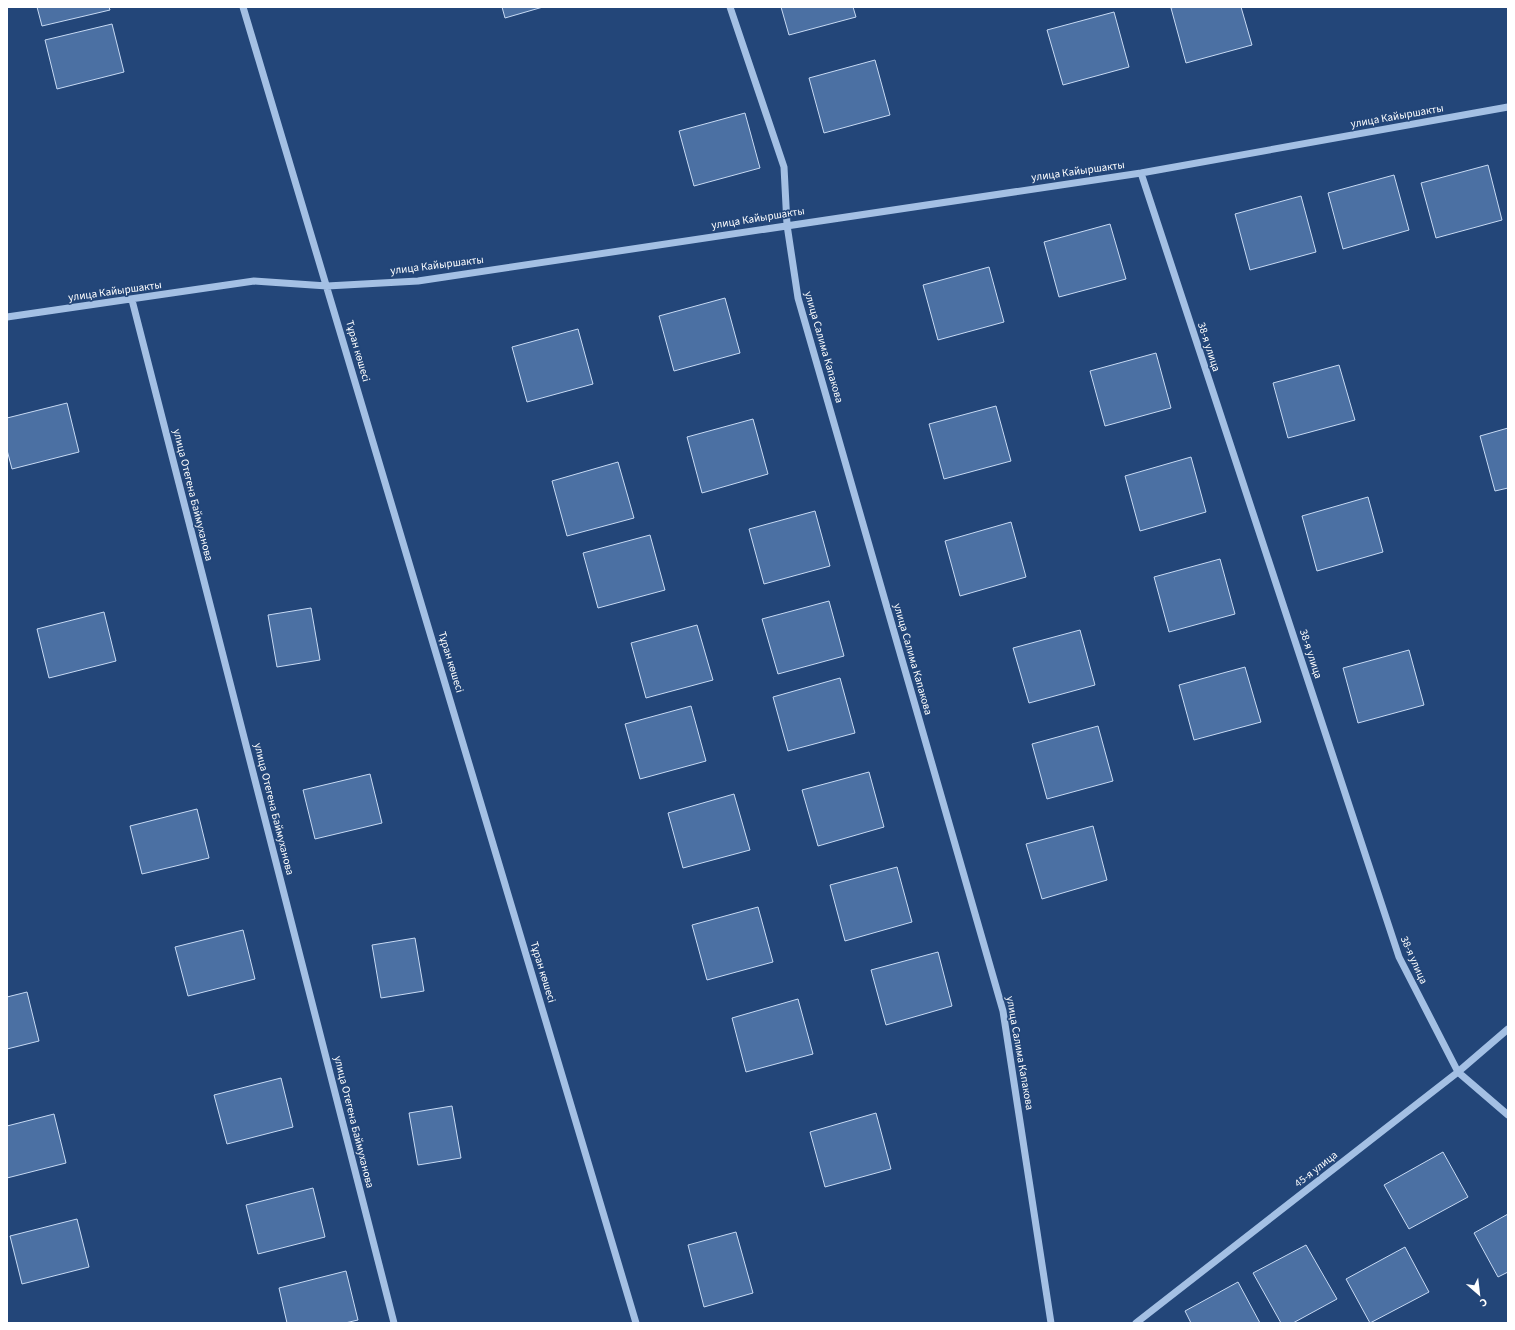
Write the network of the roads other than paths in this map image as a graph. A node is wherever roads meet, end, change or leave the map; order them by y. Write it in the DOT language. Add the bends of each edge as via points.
graph roads {
  1 [pos="243,7"];
  2 [pos="730,7"];
  3 [pos="1508,107"];
  4 [pos="1141,173"];
  5 [pos="787,225"];
  6 [pos="327,286"];
  7 [pos="132,300"];
  8 [pos="7,317"];
  9 [pos="1508,1030"];
  10 [pos="1458,1072"];
  11 [pos="1508,1115"];
  12 [pos="394,1323"];
  13 [pos="636,1323"];
  14 [pos="1051,1323"];
  15 [pos="1136,1323"];
  1 -- 6 [label="street, Тұран көшесі"];
  2 -- 5 [label="street, улица Салима Капакова" via="784,167"];
  3 -- 4 [label="street, улица Кайыршакты"];
  4 -- 5 [label="street, улица Кайыршакты"];
  4 -- 10 [label="street, 38-я улица" via="1399,957"];
  5 -- 6 [label="street, улица Кайыршакты" via="418,281"];
  5 -- 14 [label="street, улица Салима Капакова" via="798,298 1003,1011"];
  6 -- 7 [label="street, улица Кайыршакты" via="254,281"];
  6 -- 13 [label="street, Тұран көшесі"];
  7 -- 8 [label="street, улица Кайыршакты"];
  7 -- 12 [label="street, улица Отегена Баймуханова"];
  9 -- 10 [label="street, 45-я улица"];
  10 -- 11 [label="street, 38-я улица"];
  10 -- 15 [label="street, 45-я улица"];
}
